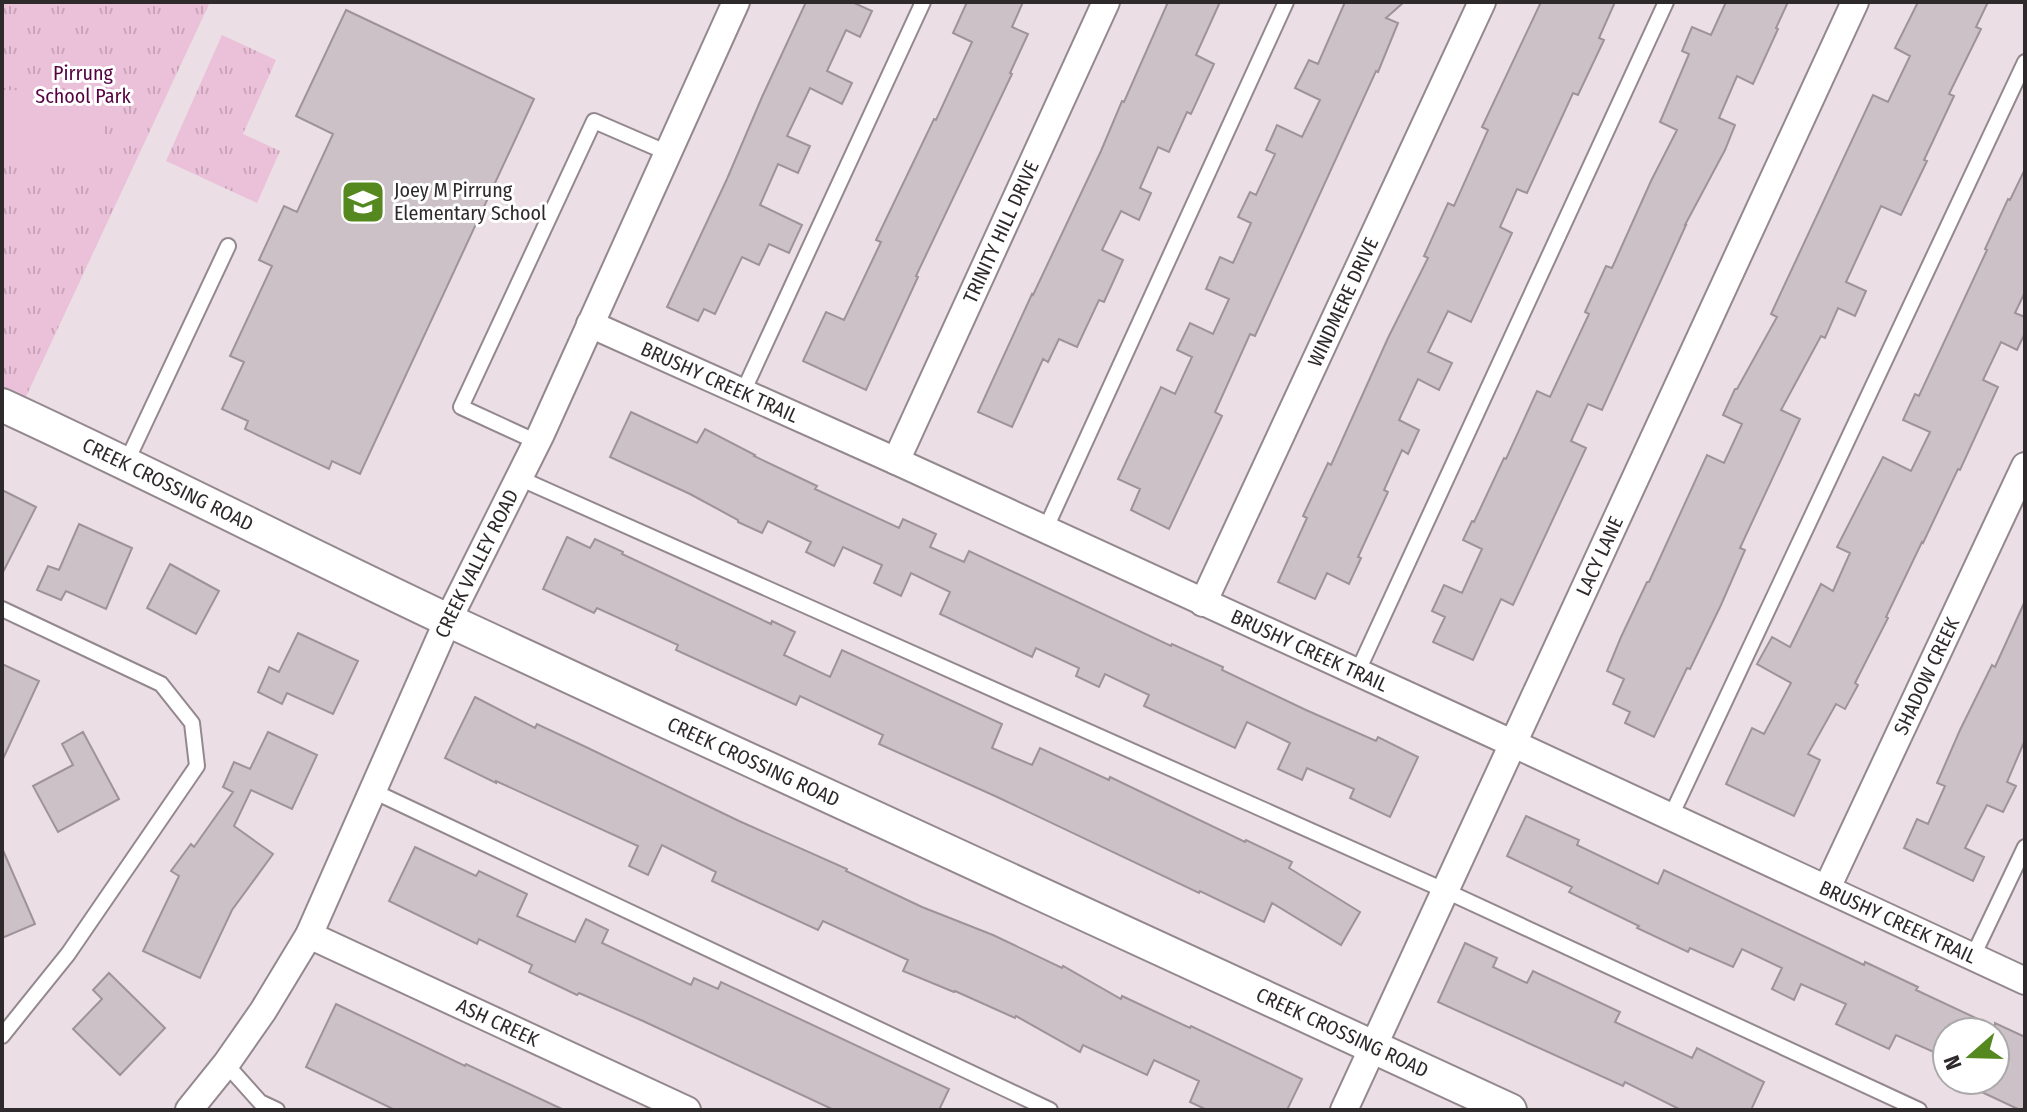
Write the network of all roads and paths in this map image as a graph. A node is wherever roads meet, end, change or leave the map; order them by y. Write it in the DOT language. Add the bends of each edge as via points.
graph roads {
  1 [pos="736,2"];
  2 [pos="923,2"];
  3 [pos="1106,2"];
  4 [pos="1286,2"];
  5 [pos="1482,2"];
  6 [pos="1666,2"];
  7 [pos="1855,2"];
  8 [pos="2025,62"];
  9 [pos="668,153"];
  10 [pos="228,246"];
  11 [pos="590,324"];
  12 [pos="743,392"];
  13 [pos="2,405"];
  14 [pos="537,442"];
  15 [pos="896,461"];
  16 [pos="126,463"];
  17 [pos="2025,466"];
  18 [pos="519,478"];
  19 [pos="1045,530"];
  20 [pos="1203,603"];
  21 [pos="2,609"];
  22 [pos="448,620"];
  23 [pos="1357,673"];
  24 [pos="1514,744"];
  25 [pos="373,791"];
  26 [pos="1671,816"];
  27 [pos="2025,847"];
  28 [pos="1827,888"];
  29 [pos="1446,891"];
  30 [pos="309,935"];
  31 [pos="1973,956"];
  32 [pos="2025,981"];
  33 [pos="2,1036"];
  34 [pos="1374,1047"];
  35 [pos="226,1064"];
  36 [pos="189,1110"];
  37 [pos="277,1110"];
  38 [pos="687,1110"];
  39 [pos="1050,1110"];
  40 [pos="1344,1110"];
  41 [pos="1510,1110"];
  42 [pos="1919,1110"];
  1 -- 9 [label="street, CREEK VALLEY ROAD"];
  2 -- 12 [label="lane"];
  3 -- 15 [label="street, TRINITY HILL DRIVE"];
  4 -- 19 [label="lane"];
  5 -- 20 [label="street, WINDMERE DRIVE"];
  6 -- 23 [label="lane"];
  7 -- 24 [label="street, LACY LANE"];
  8 -- 26 [label="lane"];
  9 -- 11 [label="street, CREEK VALLEY ROAD"];
  9 -- 14 [label="lane" via="594,121 461,407"];
  10 -- 16 [label="lane"];
  11 -- 12 [label="street, BRUSHY CREEK TRAIL"];
  11 -- 14 [label="street, CREEK VALLEY ROAD"];
  12 -- 15 [label="street, BRUSHY CREEK TRAIL"];
  13 -- 16 [label="street, CREEK CROSSING ROAD"];
  14 -- 18 [label="street, CREEK VALLEY ROAD"];
  15 -- 19 [label="street, BRUSHY CREEK TRAIL"];
  16 -- 22 [label="street, CREEK CROSSING ROAD"];
  17 -- 28 [label="street, SHADOW CREEK"];
  18 -- 22 [label="street, CREEK VALLEY ROAD"];
  18 -- 29 [label="lane"];
  19 -- 20 [label="street, BRUSHY CREEK TRAIL"];
  20 -- 23 [label="street, BRUSHY CREEK TRAIL"];
  21 -- 33 [label="lane" via="161,684 192,723 197,766 68,954"];
  22 -- 25 [label="street, CREEK VALLEY ROAD"];
  22 -- 34 [label="street, CREEK CROSSING ROAD"];
  23 -- 24 [label="street, BRUSHY CREEK TRAIL"];
  24 -- 26 [label="street, BRUSHY CREEK TRAIL"];
  24 -- 29 [label="street, LACY LANE"];
  25 -- 30 [label="street, CREEK VALLEY ROAD"];
  25 -- 39 [label="lane"];
  26 -- 28 [label="street, BRUSHY CREEK TRAIL"];
  27 -- 31 [label="lane"];
  28 -- 31 [label="street, BRUSHY CREEK TRAIL"];
  29 -- 34 [label="street, LACY LANE"];
  29 -- 42 [label="lane"];
  30 -- 35 [label="street, CREEK VALLEY ROAD"];
  30 -- 38 [label="street, ASH CREEK"];
  31 -- 32 [label="street, BRUSHY CREEK TRAIL"];
  34 -- 40 [label="street, LACY LANE"];
  34 -- 41 [label="street, CREEK CROSSING ROAD"];
  35 -- 36 [label="street, CREEK VALLEY ROAD"];
  35 -- 37 [label="lane" via="260,1102"];
}
